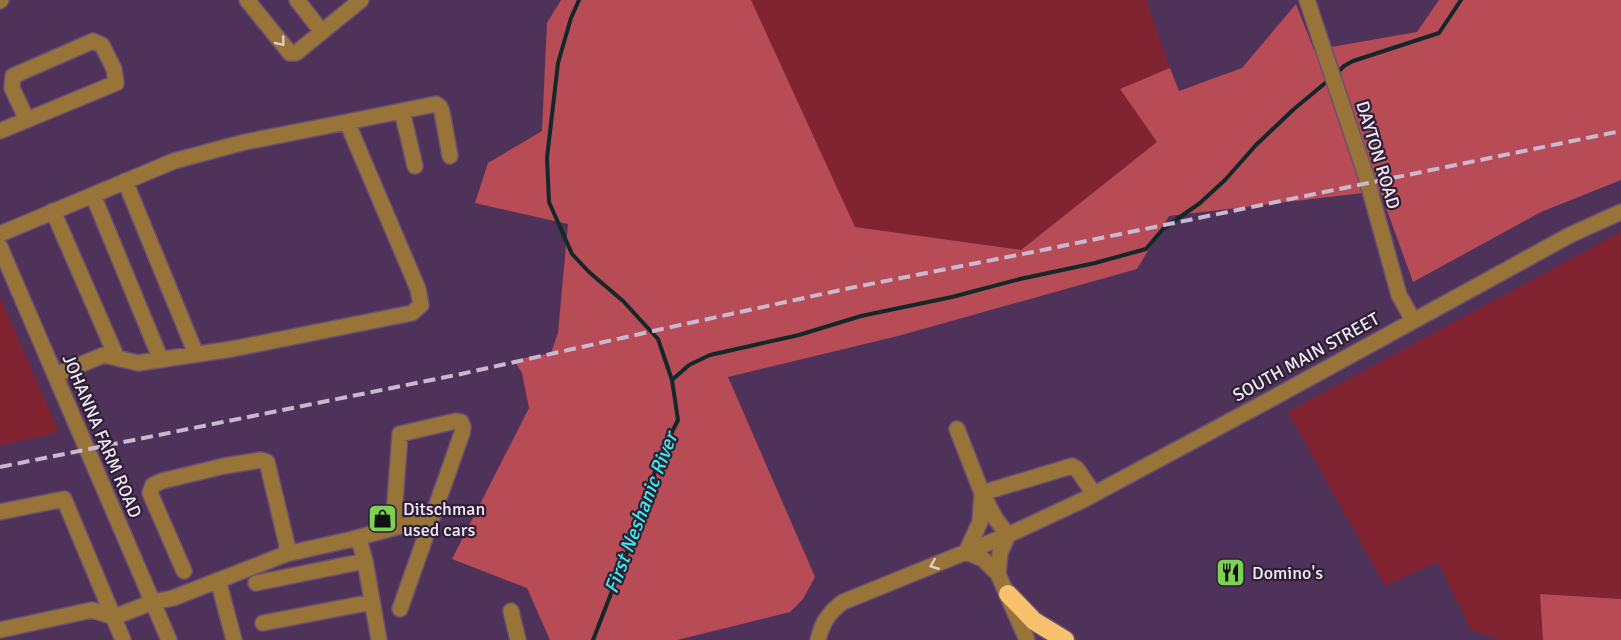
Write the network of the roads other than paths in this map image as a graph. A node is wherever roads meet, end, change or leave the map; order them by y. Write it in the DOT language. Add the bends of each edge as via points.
graph roads {
  1 [pos="246,0"];
  2 [pos="297,0"];
  3 [pos="1308,0"];
  4 [pos="352,3"];
  5 [pos="322,32"];
  6 [pos="402,111"];
  7 [pos="27,120"];
  8 [pos="347,122"];
  9 [pos="0,131"];
  10 [pos="450,156"];
  11 [pos="415,166"];
  12 [pos="125,181"];
  13 [pos="93,195"];
  14 [pos="53,211"];
  15 [pos="1621,212"];
  16 [pos="0,234"];
  17 [pos="0,247"];
  18 [pos="1413,320"];
  19 [pos="196,354"];
  20 [pos="117,358"];
  21 [pos="161,360"];
  22 [pos="55,375"];
  23 [pos="957,429"];
  24 [pos="982,493"];
  25 [pos="1094,495"];
  26 [pos="0,512"];
  27 [pos="432,518"];
  28 [pos="393,528"];
  29 [pos="1008,535"];
  30 [pos="353,539"];
  31 [pos="966,552"];
  32 [pos="286,554"];
  33 [pos="365,561"];
  34 [pos="184,571"];
  35 [pos="998,574"];
  36 [pos="218,580"];
  37 [pos="256,583"];
  38 [pos="1008,594"];
  39 [pos="153,602"];
  40 [pos="372,602"];
  41 [pos="400,609"];
  42 [pos="511,611"];
  43 [pos="114,617"];
  44 [pos="263,623"];
  45 [pos="0,630"];
  46 [pos="123,640"];
  47 [pos="169,640"];
  48 [pos="234,640"];
  49 [pos="378,640"];
  50 [pos="518,640"];
  51 [pos="818,640"];
  52 [pos="1027,640"];
  53 [pos="1065,640"];
  1 -- 5 [label="street, one-way" via="290,53 296,53"];
  2 -- 5 [label="street"];
  3 -- 18 [label="street, DAYTON ROAD" via="1366,176 1399,295"];
  4 -- 5 [label="street"];
  6 -- 8 [label="street"];
  6 -- 10 [label="street" via="436,104 440,107"];
  6 -- 11 [label="street"];
  7 -- 7 [label="street" via="116,83 102,45 93,40 13,76 12,88"];
  7 -- 9 [label="street"];
  8 -- 12 [label="street" via="245,142 174,161"];
  8 -- 19 [label="street" via="418,289 421,305 412,313"];
  12 -- 13 [label="street"];
  12 -- 19 [label="street"];
  13 -- 14 [label="street"];
  13 -- 21 [label="street"];
  14 -- 16 [label="street"];
  14 -- 20 [label="street"];
  15 -- 18 [label="street, SOUTH MAIN STREET" via="1570,235"];
  17 -- 22 [label="street, JOHANNA FARM ROAD"];
  18 -- 25 [label="street, SOUTH MAIN STREET"];
  19 -- 21 [label="street"];
  20 -- 21 [label="street" via="138,363"];
  20 -- 22 [label="street" via="104,355"];
  22 -- 39 [label="street, JOHANNA FARM ROAD"];
  23 -- 24 [label="street"];
  24 -- 25 [label="street" via="1072,466"];
  24 -- 29 [label="street"];
  24 -- 31 [label="street" via="980,522"];
  25 -- 29 [label="street, SOUTH MAIN STREET"];
  26 -- 43 [label="street" via="64,499"];
  27 -- 28 [label="street"];
  27 -- 28 [label="street" via="462,433 461,422 456,420 400,434"];
  27 -- 41 [label="street"];
  28 -- 30 [label="street"];
  29 -- 31 [label="street, SOUTH MAIN STREET"];
  29 -- 35 [label="street" via="1000,553"];
  30 -- 32 [label="street"];
  30 -- 33 [label="street" via="360,543"];
  31 -- 35 [label="street" via="983,559"];
  31 -- 51 [label="street, SOUTH MAIN STREET, one-way" via="843,602 821,627"];
  32 -- 34 [label="street" via="267,462 233,464 153,485 150,494"];
  32 -- 36 [label="street"];
  33 -- 37 [label="street"];
  33 -- 40 [label="street"];
  35 -- 38 [label="street"];
  36 -- 39 [label="street"];
  36 -- 48 [label="street"];
  38 -- 52 [label="street"];
  38 -- 53 [label="highway" via="1034,621"];
  39 -- 43 [label="street"];
  39 -- 47 [label="street, JOHANNA FARM ROAD"];
  40 -- 44 [label="street"];
  40 -- 49 [label="street"];
  42 -- 50 [label="street"];
  43 -- 45 [label="street" via="92,610"];
  43 -- 46 [label="street"];
}
